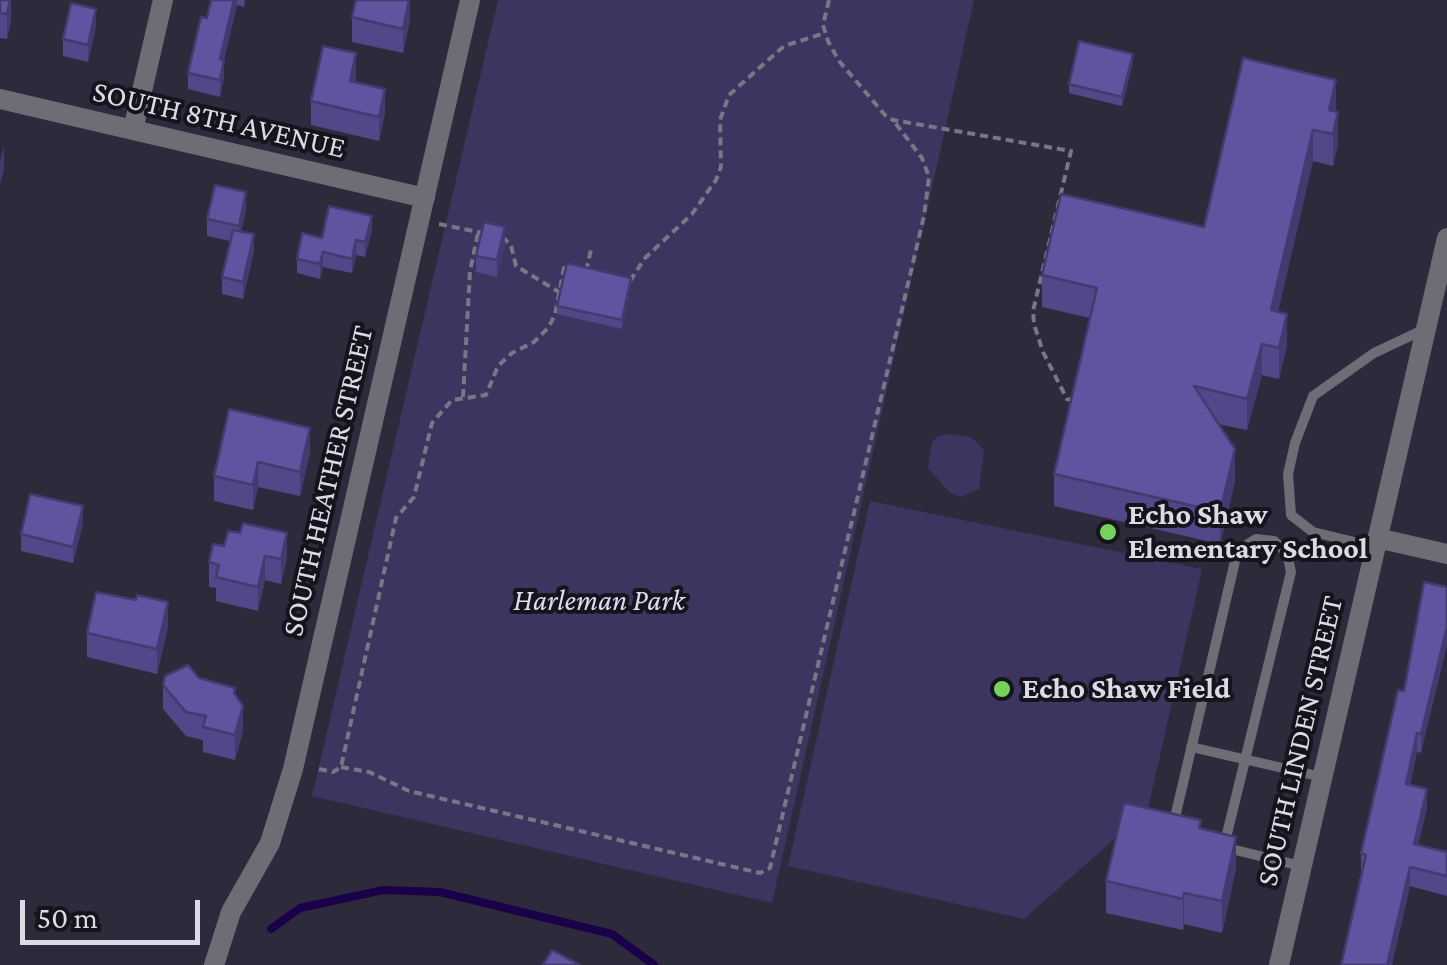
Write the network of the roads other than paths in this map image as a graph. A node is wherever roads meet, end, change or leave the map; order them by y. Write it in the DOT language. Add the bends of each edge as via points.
graph roads {
  1 [pos="163,0"];
  2 [pos="470,0"];
  3 [pos="0,100"];
  4 [pos="133,130"];
  5 [pos="425,198"];
  6 [pos="1447,238"];
  7 [pos="1426,328"];
  8 [pos="1376,542"];
  9 [pos="1447,554"];
  10 [pos="1191,747"];
  11 [pos="1246,759"];
  12 [pos="1322,777"];
  13 [pos="1189,839"];
  14 [pos="1206,843"];
  15 [pos="1224,848"];
  16 [pos="1302,866"];
  17 [pos="214,965"];
  18 [pos="1279,965"];
  1 -- 4 [label="street"];
  2 -- 5 [label="street, SOUTH HEATHER STREET"];
  3 -- 4 [label="street, SOUTH 8TH AVENUE"];
  4 -- 5 [label="street, SOUTH 8TH AVENUE"];
  5 -- 17 [label="street, SOUTH HEATHER STREET" via="293,768 270,843 231,912"];
  6 -- 7 [label="street, SOUTH LINDEN STREET"];
  7 -- 8 [label="street, SOUTH LINDEN STREET"];
  7 -- 8 [label="lane" via="1334,378 1314,396 1295,442 1290,515 1313,532"];
  8 -- 9 [label="street"];
  8 -- 12 [label="street, SOUTH LINDEN STREET"];
  10 -- 11 [label="lane"];
  10 -- 11 [label="lane" via="1236,557 1248,543 1265,538 1288,554 1290,572"];
  10 -- 13 [label="lane" via="1171,834"];
  11 -- 12 [label="lane"];
  11 -- 15 [label="lane"];
  12 -- 16 [label="street, SOUTH LINDEN STREET"];
  14 -- 15 [label="lane"];
  15 -- 16 [label="lane"];
  16 -- 18 [label="street, SOUTH LINDEN STREET"];
}
